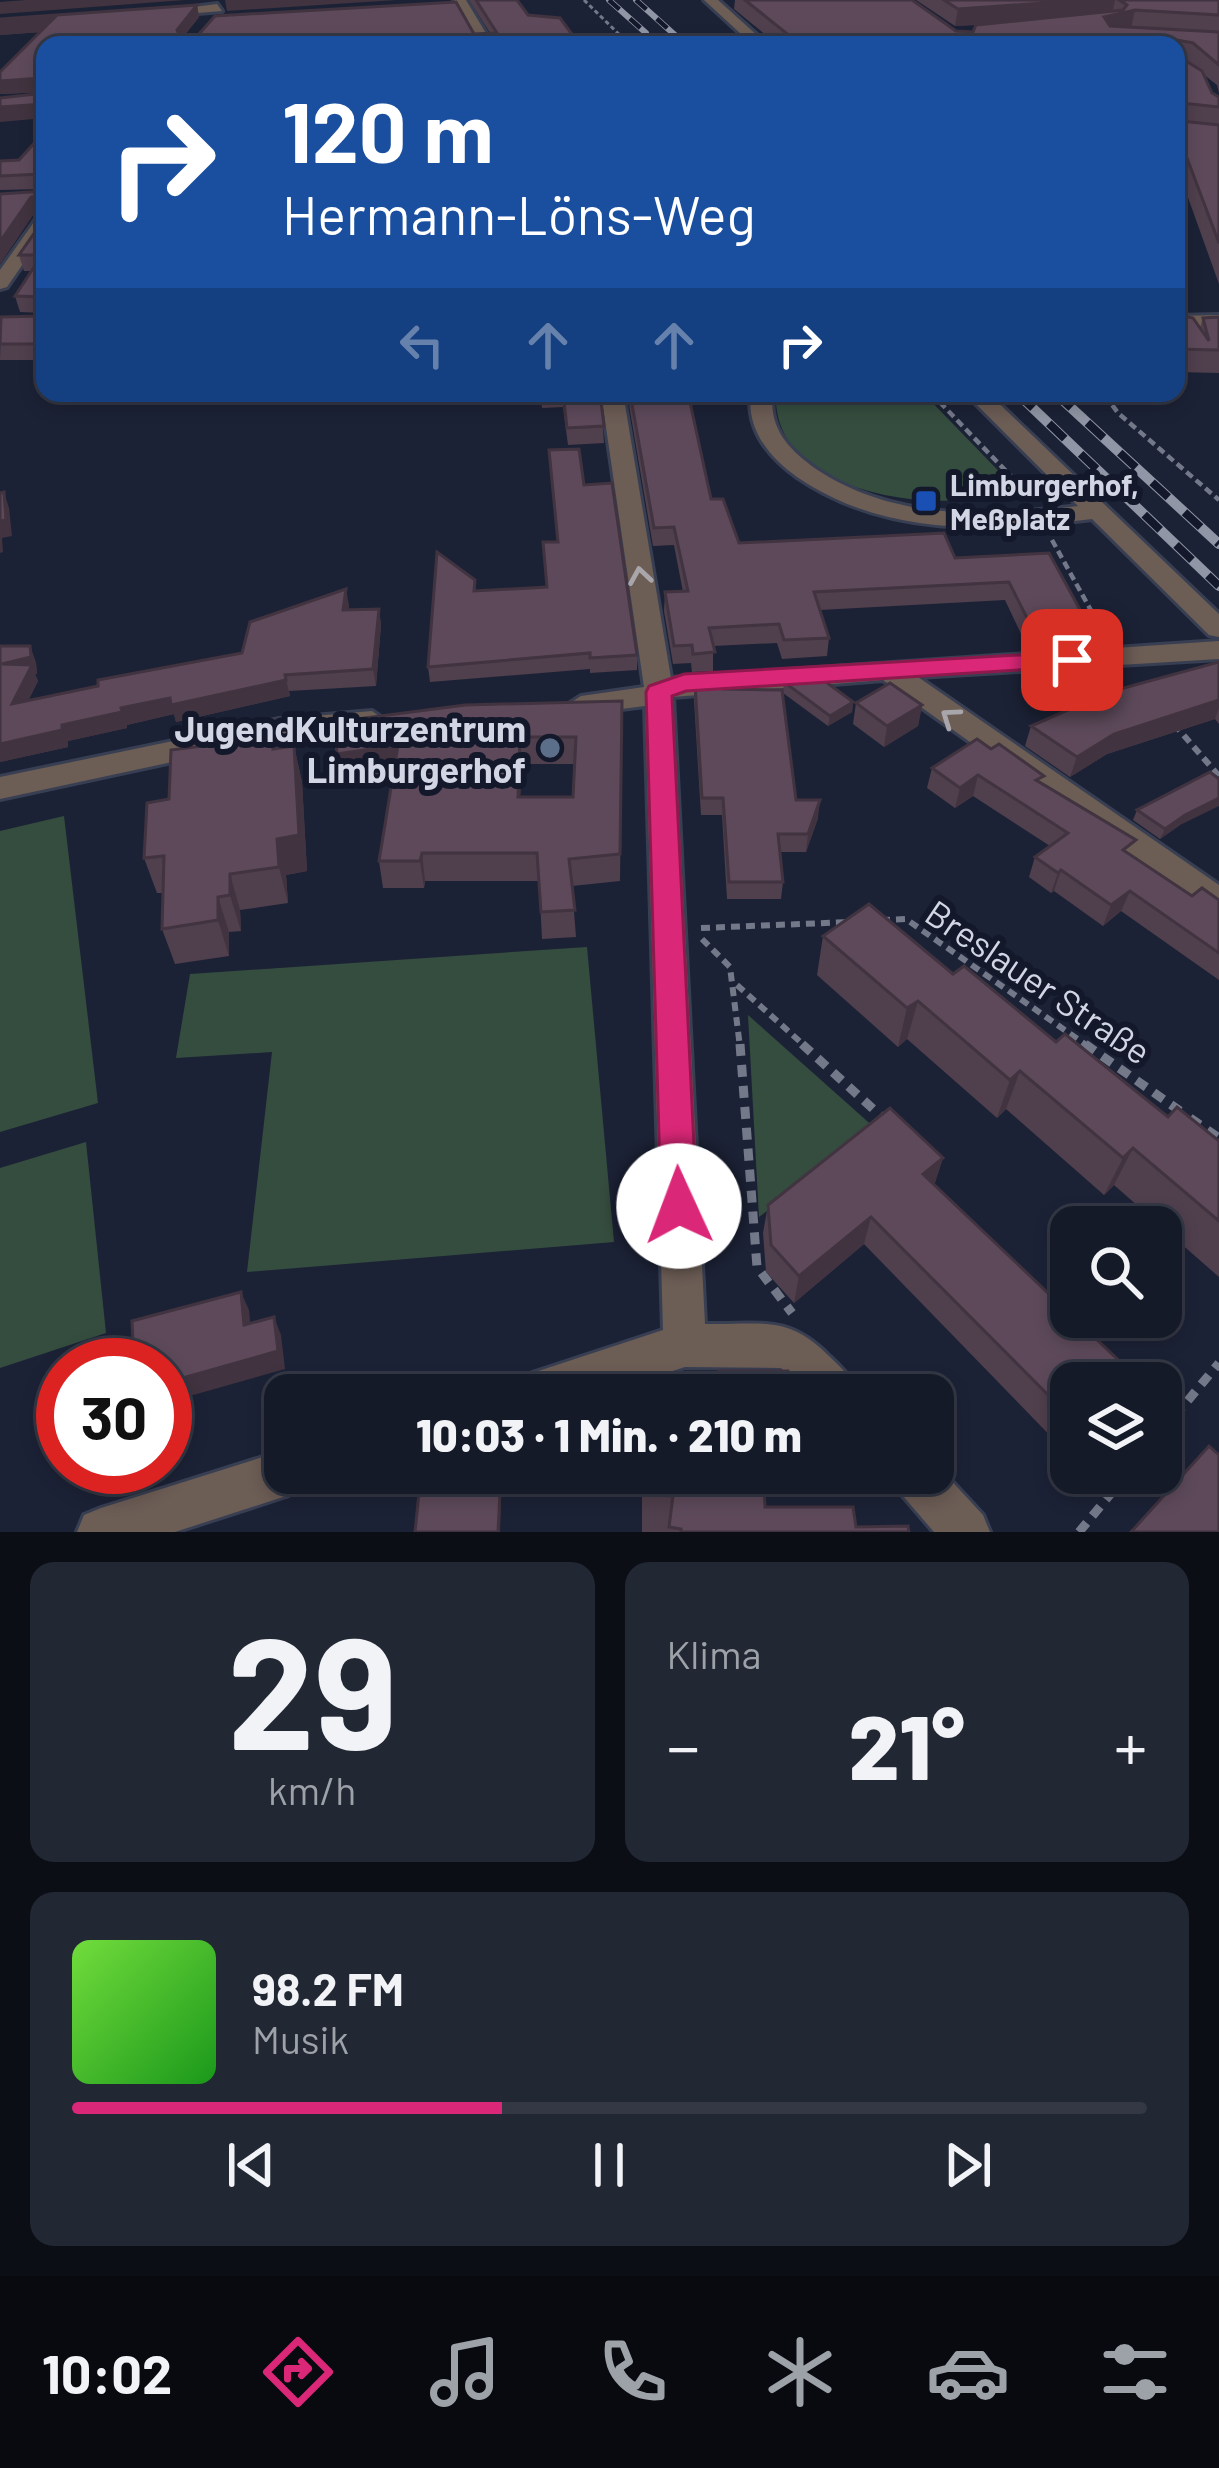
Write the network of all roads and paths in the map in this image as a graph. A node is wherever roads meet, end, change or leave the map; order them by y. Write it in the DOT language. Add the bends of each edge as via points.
graph roads {
  1 [pos="584,0"];
  2 [pos="710,0"];
  3 [pos="461,3"];
  4 [pos="440,8"];
  5 [pos="152,12"];
  6 [pos="214,15"];
  7 [pos="481,36"];
  8 [pos="621,36"];
  9 [pos="751,36"];
  10 [pos="36,232"];
  11 [pos="0,283"];
  12 [pos="1219,321"];
  13 [pos="1185,322"];
  14 [pos="613,402"];
  15 [pos="762,402"];
  16 [pos="940,402"];
  17 [pos="985,402"];
  18 [pos="1110,402"];
  19 [pos="1219,500"];
  20 [pos="1096,511"];
  21 [pos="1050,517"];
  22 [pos="1219,629"];
  23 [pos="1219,650"];
  24 [pos="1117,658"];
  25 [pos="890,671"];
  26 [pos="658,692"];
  27 [pos="561,706"];
  28 [pos="1161,709"];
  29 [pos="396,719"];
  30 [pos="1219,776"];
  31 [pos="0,788"];
  32 [pos="1219,902"];
  33 [pos="735,983"];
  34 [pos="892,1126"];
  35 [pos="1219,1138"];
  36 [pos="685,1346"];
  37 [pos="790,1347"];
  38 [pos="1219,1364"];
  39 [pos="596,1374"];
  40 [pos="816,1374"];
  41 [pos="1182,1408"];
  42 [pos="264,1480"];
  43 [pos="932,1494"];
  44 [pos="1111,1494"];
  45 [pos="101,1532"];
  46 [pos="966,1532"];
  47 [pos="1079,1532"];
  1 -- 8 [label="path"];
  2 -- 9 [label="street"];
  3 -- 4 [label="street"];
  3 -- 7 [label="street"];
  5 -- 6 [label="street"];
  10 -- 11 [label="street"];
  12 -- 13 [label="street"];
  26 -- 14 [label="street, one-way"];
  15 -- 21 [label="street" via="770,439 837,492 909,516"];
  16 -- 21 [label="path"];
  17 -- 20 [label="street"];
  18 -- 19 [label="path"];
  20 -- 21 [label="street"];
  20 -- 22 [label="street"];
  21 -- 24 [label="path" via="1070,538 1052,539"];
  23 -- 24 [label="street"];
  24 -- 25 [label="street"];
  25 -- 26 [label="street" via="684,683"];
  32 -- 25 [label="street, one-way"];
  26 -- 27 [label="street"];
  26 -- 36 [label="street"];
  28 -- 30 [label="path"];
  29 -- 31 [label="street" via="279,729"];
  33 -- 34 [label="path"];
  33 -- 35 [label="path, Breslauer Straße" via="730,967 691,928 906,919"];
  33 -- 37 [label="path" via="757,1267 793,1309"];
  36 -- 37 [label="street"];
  36 -- 39 [label="street"];
  37 -- 40 [label="street"];
  38 -- 41 [label="path"];
  42 -- 45 [label="street"];
  43 -- 46 [label="street"];
  44 -- 47 [label="path"];
}
